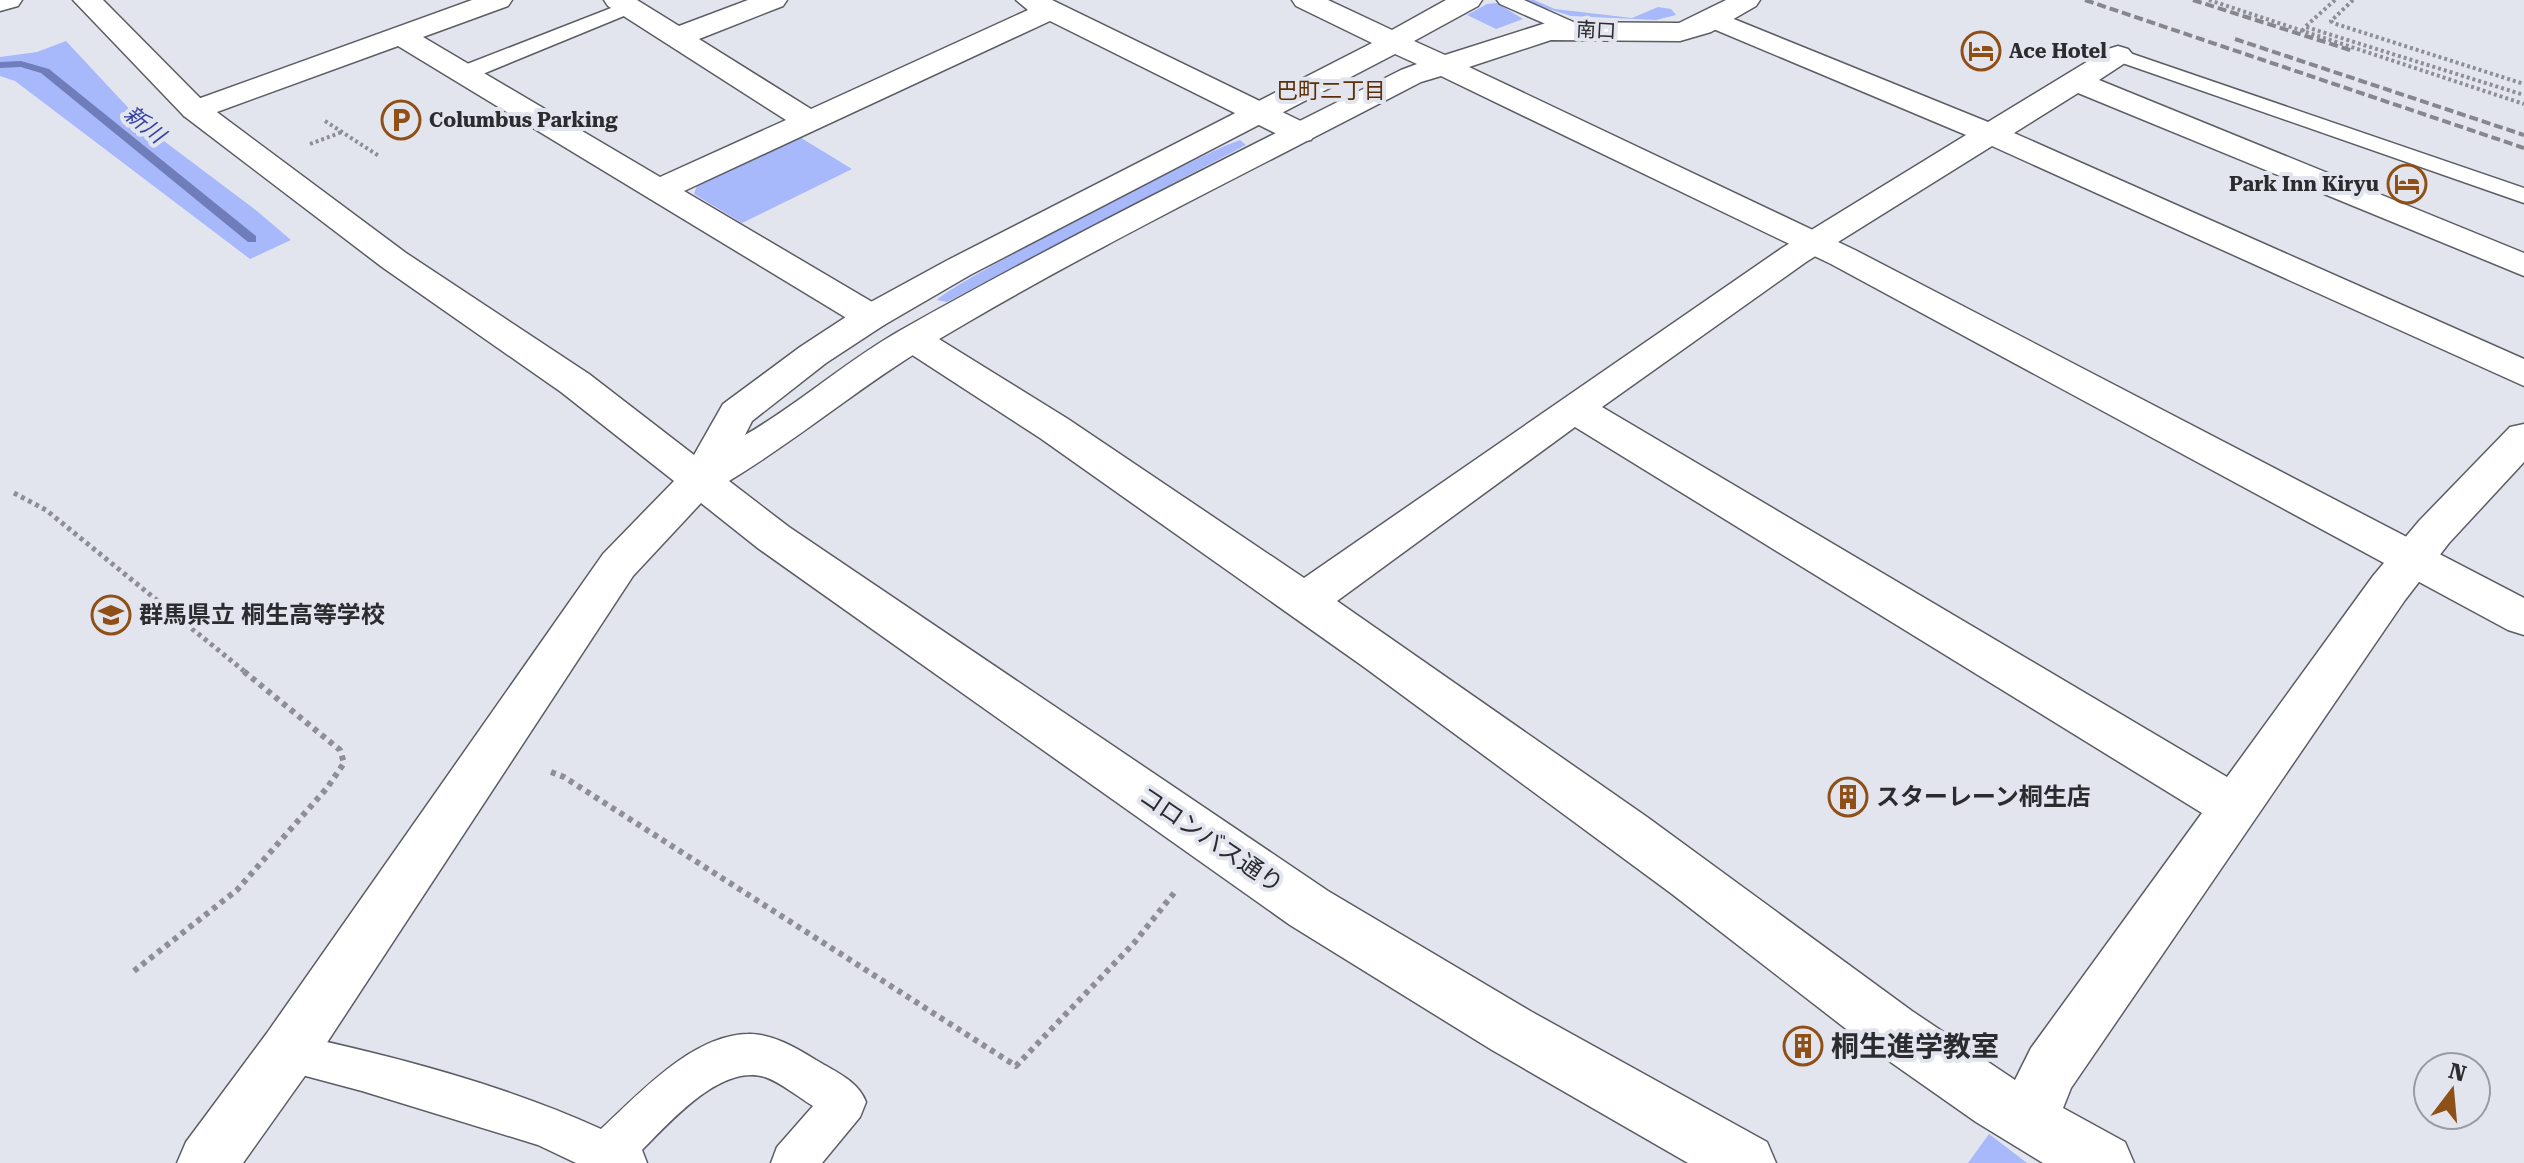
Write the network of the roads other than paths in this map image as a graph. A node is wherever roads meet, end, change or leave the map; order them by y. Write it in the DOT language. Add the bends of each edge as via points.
graph roads {
  1 [pos="8,0"];
  2 [pos="87,0"];
  3 [pos="498,0"];
  4 [pos="773,0"];
  5 [pos="1306,0"];
  6 [pos="1468,0"];
  7 [pos="1507,0"];
  8 [pos="1746,0"];
  9 [pos="0,3"];
  10 [pos="623,4"];
  11 [pos="1040,5"];
  12 [pos="1714,19"];
  13 [pos="1573,29"];
  14 [pos="400,35"];
  15 [pos="677,37"];
  16 [pos="1395,42"];
  17 [pos="2118,55"];
  18 [pos="1444,65"];
  19 [pos="465,73"];
  20 [pos="2078,82"];
  21 [pos="195,110"];
  22 [pos="1261,113"];
  23 [pos="809,121"];
  24 [pos="1300,133"];
  25 [pos="1990,134"];
  26 [pos="661,189"];
  27 [pos="2524,196"];
  28 [pos="1814,243"];
  29 [pos="2524,265"];
  30 [pos="871,317"];
  31 [pos="913,339"];
  32 [pos="2524,374"];
  33 [pos="1575,409"];
  34 [pos="2524,437"];
  35 [pos="700,480"];
  36 [pos="2413,557"];
  37 [pos="1305,601"];
  38 [pos="2524,618"];
  39 [pos="2233,806"];
  40 [pos="287,1053"];
  41 [pos="2027,1120"];
  42 [pos="616,1158"];
  43 [pos="207,1163"];
  44 [pos="793,1163"];
  45 [pos="1746,1163"];
  46 [pos="2104,1163"];
  1 -- 9 [label="street"];
  2 -- 21 [label="street, コロンバス通り"];
  3 -- 14 [label="street"];
  4 -- 15 [label="street"];
  5 -- 16 [label="street"];
  6 -- 16 [label="street"];
  7 -- 13 [label="lane"];
  8 -- 12 [label="street, 南口 / 南口"];
  10 -- 15 [label="street"];
  10 -- 19 [label="lane"];
  11 -- 22 [label="street"];
  11 -- 23 [label="street"];
  12 -- 13 [label="street, 南口 / 南口" via="1668,33"];
  12 -- 25 [label="street"];
  13 -- 18 [label="street, 南口 / 南口" via="1530,35"];
  14 -- 19 [label="street"];
  14 -- 21 [label="street"];
  15 -- 23 [label="street"];
  16 -- 18 [label="street"];
  16 -- 22 [label="street"];
  17 -- 20 [label="street"];
  17 -- 27 [label="lane"];
  18 -- 24 [label="street, 南口" via="1411,76"];
  18 -- 28 [label="street"];
  19 -- 26 [label="street"];
  20 -- 25 [label="street"];
  20 -- 29 [label="street"];
  21 -- 35 [label="street, コロンバス通り" via="394,260 575,383"];
  22 -- 24 [label="street"];
  22 -- 30 [label="street"];
  23 -- 26 [label="street"];
  24 -- 31 [label="street, 南口"];
  25 -- 28 [label="street"];
  25 -- 32 [label="street"];
  26 -- 30 [label="street"];
  28 -- 33 [label="street"];
  28 -- 36 [label="street"];
  30 -- 35 [label="street" via="737,413"];
  31 -- 35 [label="street, 南口" via="771,438"];
  31 -- 37 [label="street"];
  33 -- 37 [label="street"];
  33 -- 39 [label="street"];
  34 -- 36 [label="street"];
  35 -- 40 [label="street" via="618,565"];
  35 -- 45 [label="street, コロンバス通り" via="774,538 1309,908"];
  36 -- 38 [label="street"];
  36 -- 39 [label="street"];
  37 -- 41 [label="street" via="1932,1057"];
  39 -- 41 [label="street" via="2051,1068"];
  40 -- 42 [label="lane" via="543,1125"];
  40 -- 43 [label="street"];
  41 -- 46 [label="street"];
  42 -- 44 [label="lane" via="692,1075 744,1054 768,1056 845,1102"];
}
